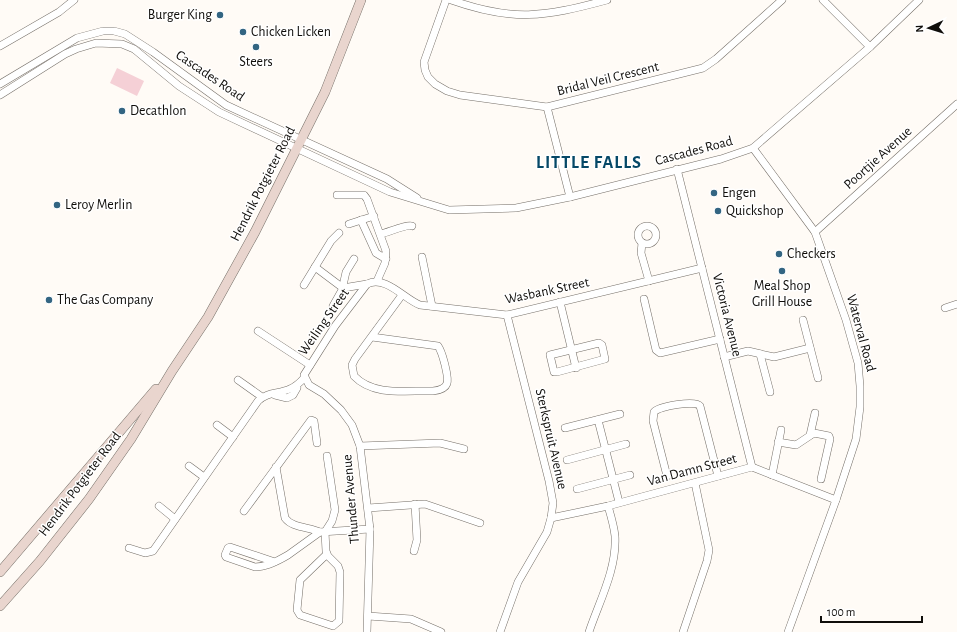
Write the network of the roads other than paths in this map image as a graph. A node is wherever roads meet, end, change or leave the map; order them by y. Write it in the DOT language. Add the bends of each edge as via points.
graph roads {
  1 [pos="74,0"];
  2 [pos="361,0"];
  3 [pos="446,0"];
  4 [pos="450,0"];
  5 [pos="607,0"];
  6 [pos="782,0"];
  7 [pos="823,0"];
  8 [pos="919,0"];
  9 [pos="0,46"];
  10 [pos="870,47"];
  11 [pos="0,84"];
  12 [pos="0,95"];
  13 [pos="547,107"];
  14 [pos="955,109"];
  15 [pos="302,138"];
  16 [pos="298,147"];
  17 [pos="753,148"];
  18 [pos="677,169"];
  19 [pos="338,195"];
  20 [pos="570,197"];
  21 [pos="424,202"];
  22 [pos="374,216"];
  23 [pos="362,220"];
  24 [pos="349,224"];
  25 [pos="412,226"];
  26 [pos="815,232"];
  27 [pos="339,233"];
  28 [pos="380,234"];
  29 [pos="642,243"];
  30 [pos="422,257"];
  31 [pos="354,259"];
  32 [pos="386,259"];
  33 [pos="315,267"];
  34 [pos="702,268"];
  35 [pos="649,281"];
  36 [pos="377,282"];
  37 [pos="367,284"];
  38 [pos="304,285"];
  39 [pos="343,288"];
  40 [pos="402,295"];
  41 [pos="644,299"];
  42 [pos="560,302"];
  43 [pos="957,304"];
  44 [pos="333,306"];
  45 [pos="432,306"];
  46 [pos="945,308"];
  47 [pos="507,315"];
  48 [pos="803,320"];
  49 [pos="258,331"];
  50 [pos="372,337"];
  51 [pos="720,339"];
  52 [pos="810,348"];
  53 [pos="571,350"];
  54 [pos="760,354"];
  55 [pos="724,357"];
  56 [pos="310,365"];
  57 [pos="576,368"];
  58 [pos="172,371"];
  59 [pos="304,378"];
  60 [pos="818,378"];
  61 [pos="238,380"];
  62 [pos="309,385"];
  63 [pos="770,392"];
  64 [pos="262,397"];
  65 [pos="815,413"];
  66 [pos="620,414"];
  67 [pos="598,420"];
  68 [pos="217,425"];
  69 [pos="565,428"];
  70 [pos="781,430"];
  71 [pos="810,435"];
  72 [pos="233,437"];
  73 [pos="317,442"];
  74 [pos="778,442"];
  75 [pos="626,444"];
  76 [pos="360,446"];
  77 [pos="464,449"];
  78 [pos="606,449"];
  79 [pos="327,456"];
  80 [pos="567,460"];
  81 [pos="189,466"];
  82 [pos="276,467"];
  83 [pos="752,467"];
  84 [pos="630,475"];
  85 [pos="772,475"];
  86 [pos="667,476"];
  87 [pos="718,476"];
  88 [pos="204,477"];
  89 [pos="821,479"];
  90 [pos="613,480"];
  91 [pos="695,483"];
  92 [pos="577,489"];
  93 [pos="836,500"];
  94 [pos="618,502"];
  95 [pos="415,504"];
  96 [pos="159,506"];
  97 [pos="608,506"];
  98 [pos="368,508"];
  99 [pos="244,511"];
  100 [pos="551,518"];
  101 [pos="175,519"];
  102 [pos="480,523"];
  103 [pos="370,529"];
  104 [pos="323,532"];
  105 [pos="129,548"];
  106 [pos="414,551"];
  107 [pos="327,554"];
  108 [pos="275,562"];
  109 [pos="0,572"];
  110 [pos="0,606"];
  111 [pos="368,616"];
  112 [pos="337,628"];
  113 [pos="367,632"];
  114 [pos="441,632"];
  115 [pos="500,632"];
  116 [pos="589,632"];
  117 [pos="683,632"];
  118 [pos="788,632"];
  1 -- 9 [label="street" via="59,12"];
  2 -- 15 [label="main road, Hendrik Potgieter Road" via="325,92"];
  3 -- 13 [label="street, Bridal Veil Crescent" via="424,62 428,77 447,91 460,95"];
  4 -- 5 [label="street" via="492,12 526,16 570,10"];
  6 -- 13 [label="street, Bridal Veil Crescent" via="703,68"];
  7 -- 10 [label="street"];
  8 -- 10 [label="street, Cascades Road"];
  10 -- 17 [label="street, Cascades Road"];
  11 -- 15 [label="street, Cascades Road" via="76,38 114,31 129,35 226,105"];
  12 -- 16 [label="street, Cascades Road" via="65,54 93,43 122,44 219,112"];
  13 -- 20 [label="street"];
  14 -- 26 [label="street, Poortjie Avenue"];
  15 -- 16 [label="main road, Hendrik Potgieter Road"];
  15 -- 21 [label="street, Cascades Road" via="387,179"];
  16 -- 21 [label="street, Cascades Road" via="390,192"];
  16 -- 58 [label="main road, Hendrik Potgieter Road" via="208,317"];
  17 -- 18 [label="street, Cascades Road" via="721,160"];
  17 -- 26 [label="street, Waterval Road"];
  18 -- 20 [label="street, Cascades Road"];
  18 -- 34 [label="street, Victoria Avenue"];
  19 -- 22 [label="street" via="365,196"];
  20 -- 21 [label="street, Cascades Road" via="516,208 488,210 448,210"];
  22 -- 23 [label="street"];
  22 -- 28 [label="street"];
  23 -- 24 [label="street"];
  23 -- 32 [label="street" via="376,253"];
  25 -- 28 [label="street" via="407,225 393,232"];
  26 -- 93 [label="street, Waterval Road" via="846,320 858,363 860,386 856,439"];
  27 -- 33 [label="street"];
  28 -- 32 [label="street" via="385,245"];
  29 -- 35 [label="street" via="641,254"];
  30 -- 45 [label="street"];
  31 -- 39 [label="street" via="344,275"];
  32 -- 36 [label="street"];
  33 -- 38 [label="street"];
  33 -- 39 [label="street"];
  34 -- 35 [label="street, Wasbank Street"];
  34 -- 51 [label="street, Victoria Avenue"];
  35 -- 42 [label="street, Wasbank Street"];
  36 -- 37 [label="street, Weiling Street"];
  36 -- 40 [label="street, Wasbank Street" via="388,285"];
  37 -- 39 [label="street"];
  37 -- 56 [label="street, Weiling Street"];
  39 -- 44 [label="street"];
  40 -- 45 [label="street, Wasbank Street" via="411,302"];
  40 -- 50 [label="street"];
  41 -- 51 [label="street" via="656,350 660,353"];
  42 -- 47 [label="street, Wasbank Street"];
  42 -- 53 [label="street"];
  43 -- 46 [label="street"];
  45 -- 47 [label="street, Wasbank Street"];
  47 -- 100 [label="street, Sterkspruit Avenue" via="549,481 553,503"];
  48 -- 52 [label="street"];
  49 -- 56 [label="street"];
  50 -- 50 [label="street" via="438,346 449,380 446,386 434,391 384,390 375,389 357,379 352,371 352,365"];
  51 -- 55 [label="street, Victoria Avenue"];
  52 -- 54 [label="street" via="774,357"];
  52 -- 60 [label="street"];
  53 -- 57 [label="street"];
  53 -- 57 [label="street" via="552,355 550,358 555,372"];
  53 -- 57 [label="street" via="600,343 605,356 604,360"];
  54 -- 55 [label="street" via="748,351"];
  54 -- 63 [label="street"];
  55 -- 83 [label="street, Victoria Avenue"];
  56 -- 59 [label="street, Weiling Street"];
  58 -- 109 [label="main road, Hendrik Potgieter Road"];
  58 -- 110 [label="main road, Hendrik Potgieter Road" via="131,439 89,499"];
  59 -- 62 [label="street, Weiling Street"];
  59 -- 64 [label="street" via="288,391"];
  61 -- 64 [label="street"];
  62 -- 76 [label="street, Thunder Avenue" via="324,394 341,410 352,425"];
  64 -- 72 [label="street"];
  65 -- 71 [label="street"];
  66 -- 67 [label="street"];
  67 -- 69 [label="street"];
  67 -- 78 [label="street"];
  68 -- 72 [label="street"];
  70 -- 74 [label="street"];
  71 -- 74 [label="street" via="796,445"];
  71 -- 89 [label="street" via="818,433 830,437"];
  72 -- 88 [label="street"];
  73 -- 82 [label="street" via="314,421 311,420"];
  74 -- 85 [label="street"];
  75 -- 78 [label="street"];
  76 -- 77 [label="street" via="440,443"];
  76 -- 98 [label="street, Thunder Avenue"];
  78 -- 80 [label="street"];
  78 -- 90 [label="street"];
  79 -- 104 [label="street" via="334,510 332,521"];
  81 -- 88 [label="street"];
  82 -- 99 [label="street"];
  82 -- 104 [label="street" via="285,518 290,523"];
  83 -- 85 [label="street, Van Damn Street"];
  83 -- 87 [label="street, Van Damn Street"];
  84 -- 90 [label="street"];
  85 -- 93 [label="street, Van Damn Street"];
  86 -- 87 [label="street" via="653,421 654,412 660,408 695,403 700,406"];
  87 -- 91 [label="street, Van Damn Street"];
  88 -- 101 [label="street"];
  90 -- 92 [label="street"];
  90 -- 94 [label="street"];
  91 -- 94 [label="street, Van Damn Street"];
  91 -- 117 [label="street" via="709,550"];
  93 -- 118 [label="street, Waterval Road"];
  94 -- 97 [label="street, Van Damn Street"];
  95 -- 98 [label="street"];
  95 -- 102 [label="street" via="437,507"];
  95 -- 106 [label="street" via="417,540"];
  96 -- 101 [label="street"];
  97 -- 100 [label="street, Van Damn Street"];
  97 -- 116 [label="street" via="614,526 614,553"];
  98 -- 103 [label="street, Thunder Avenue"];
  100 -- 115 [label="street, Sterkspruit Avenue" via="518,582"];
  101 -- 105 [label="street" via="151,552 145,553"];
  103 -- 104 [label="street"];
  103 -- 111 [label="street, Thunder Avenue"];
  104 -- 107 [label="street"];
  104 -- 108 [label="street"];
  107 -- 112 [label="street" via="340,572"];
  107 -- 112 [label="street" via="300,580 297,610 300,615"];
  108 -- 108 [label="street" via="230,547 225,555 255,567"];
  111 -- 113 [label="street, Thunder Avenue"];
  111 -- 114 [label="street" via="412,619"];
}
